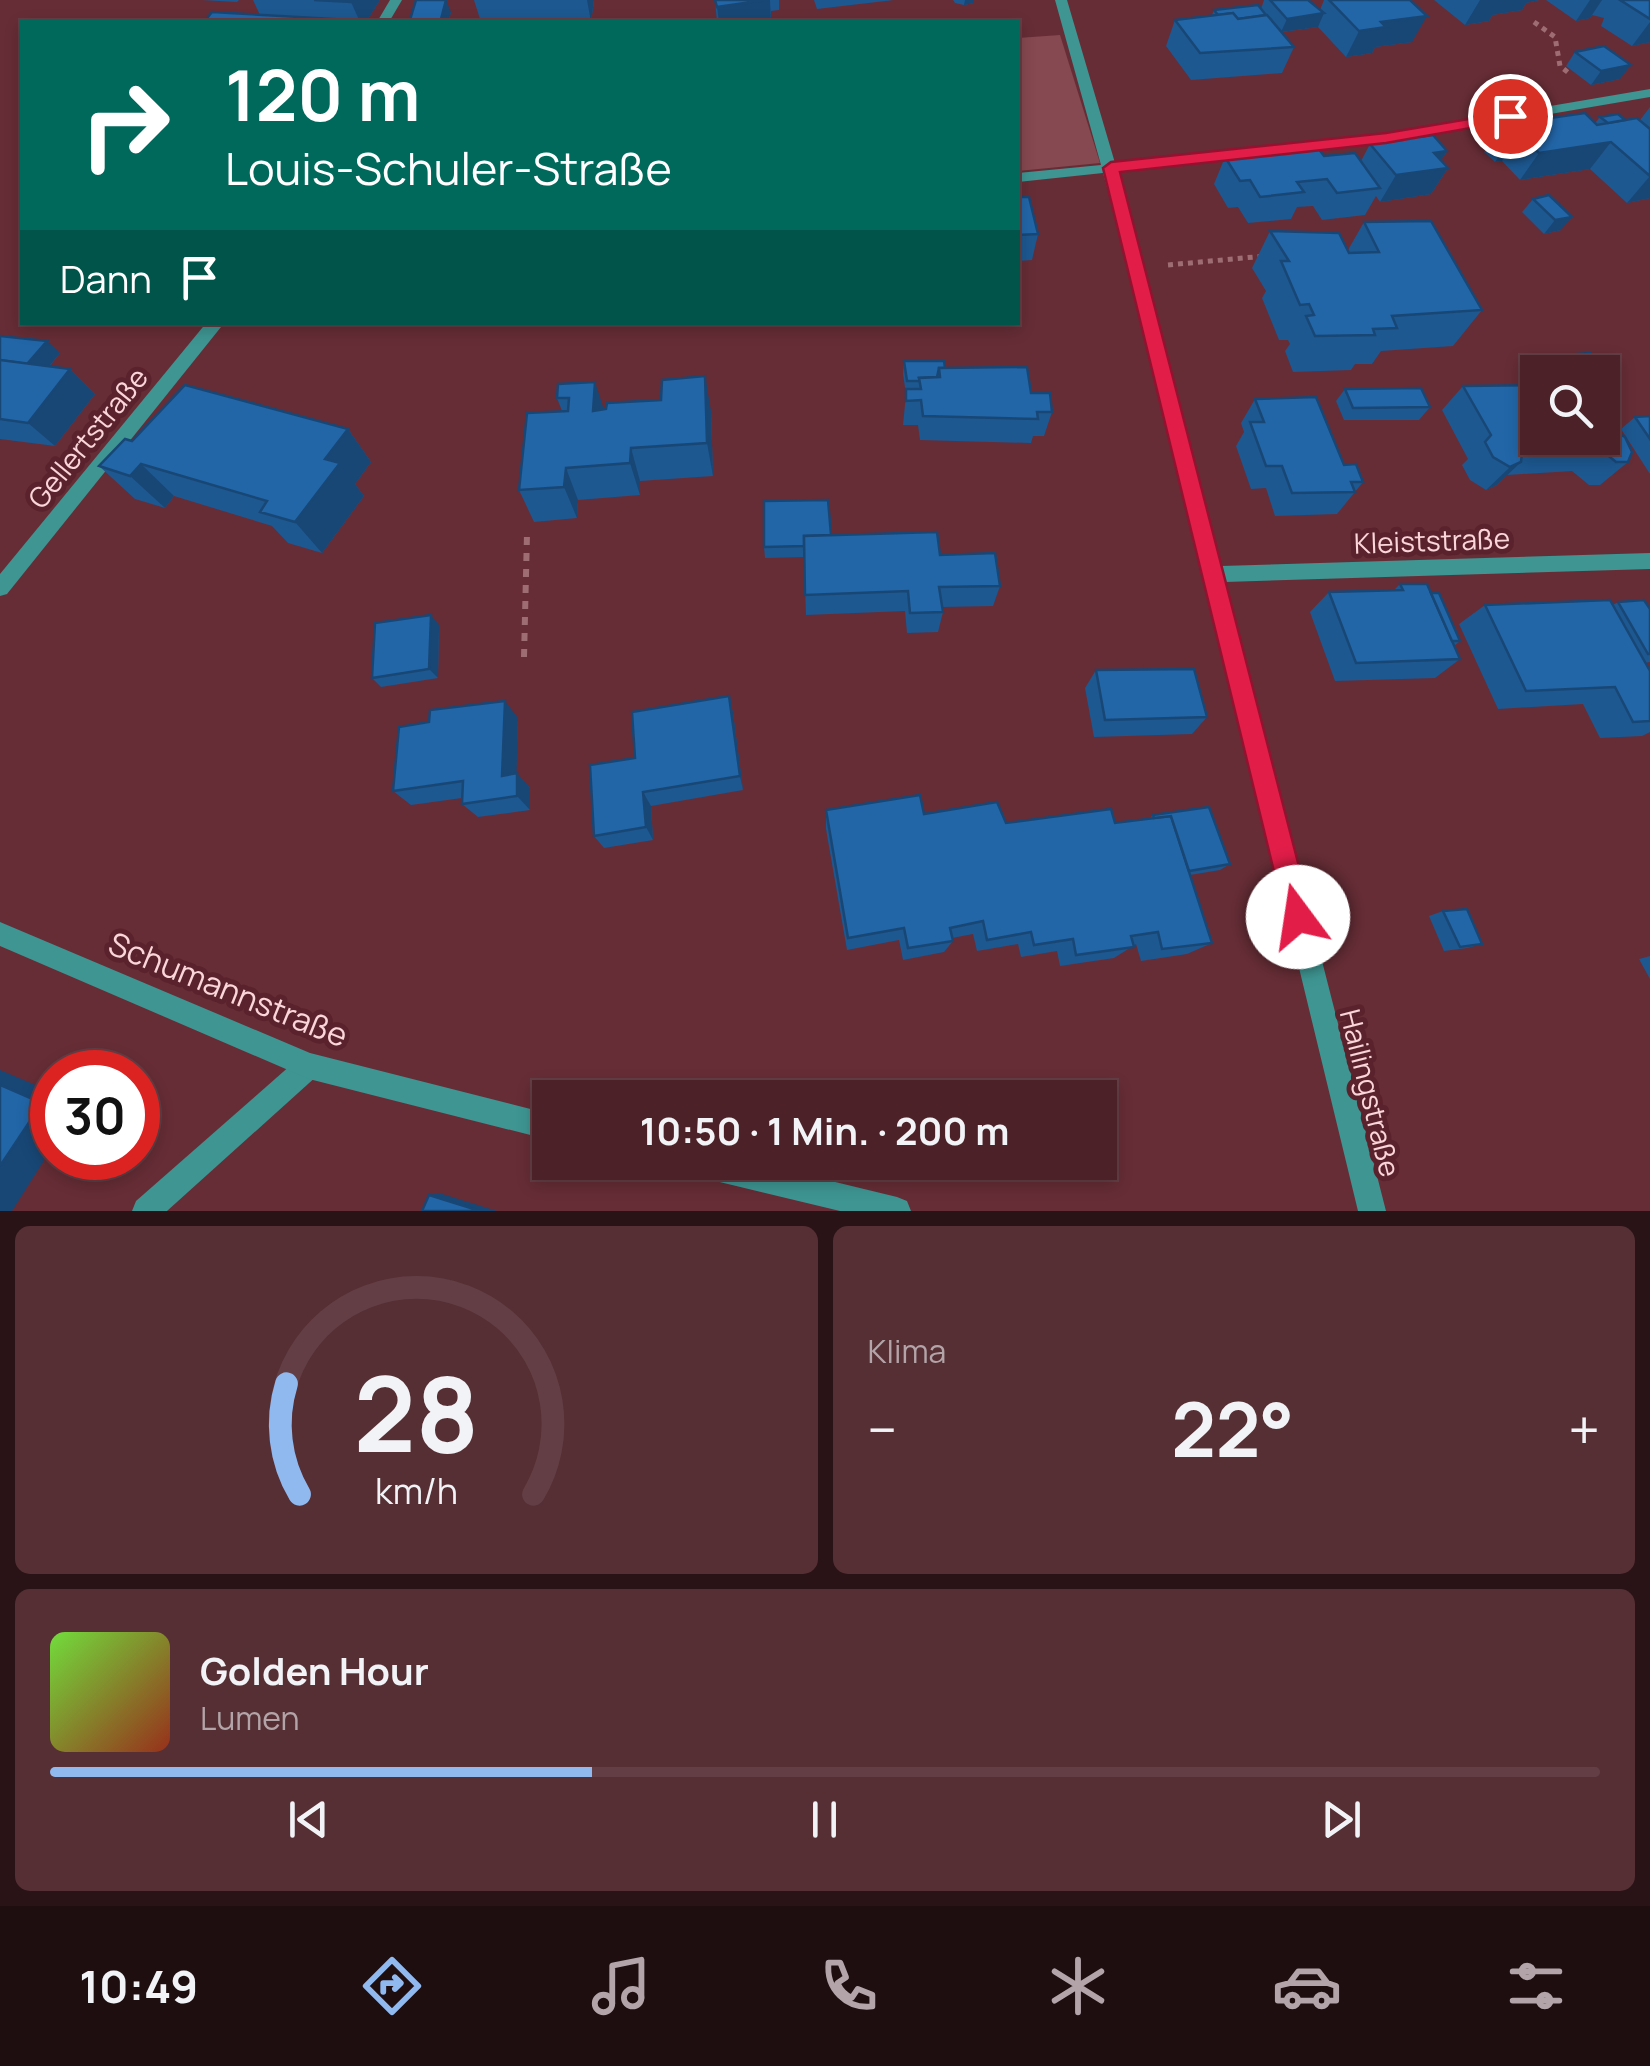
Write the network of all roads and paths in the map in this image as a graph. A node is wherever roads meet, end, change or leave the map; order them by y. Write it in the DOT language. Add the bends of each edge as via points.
graph roads {
  1 [pos="1061,0"];
  2 [pos="1534,22"];
  3 [pos="1650,93"];
  4 [pos="1603,100"];
  5 [pos="1111,168"];
  6 [pos="1020,178"];
  7 [pos="1274,256"];
  8 [pos="1137,268"];
  9 [pos="215,325"];
  10 [pos="527,534"];
  11 [pos="1650,560"];
  12 [pos="1215,574"];
  13 [pos="0,588"];
  14 [pos="524,657"];
  15 [pos="0,934"];
  16 [pos="309,1066"];
  17 [pos="532,1123"];
  18 [pos="769,1180"];
  19 [pos="146,1211"];
  20 [pos="897,1211"];
  21 [pos="1372,1211"];
  1 -- 5 [label="street, Hailingstraße"];
  2 -- 4 [label="path" via="1556,37 1560,66"];
  3 -- 4 [label="street"];
  4 -- 5 [label="street" via="1386,138"];
  5 -- 6 [label="street"];
  5 -- 8 [label="street, Hailingstraße"];
  7 -- 8 [label="path"];
  8 -- 12 [label="street, Hailingstraße"];
  9 -- 13 [label="street, Gellertstraße"];
  10 -- 14 [label="path"];
  11 -- 12 [label="street, Kleiststraße"];
  12 -- 21 [label="street, Hailingstraße"];
  15 -- 16 [label="street, Schumannstraße"];
  16 -- 17 [label="street, Schumannstraße"];
  16 -- 19 [label="street"];
  18 -- 20 [label="street"];
}
